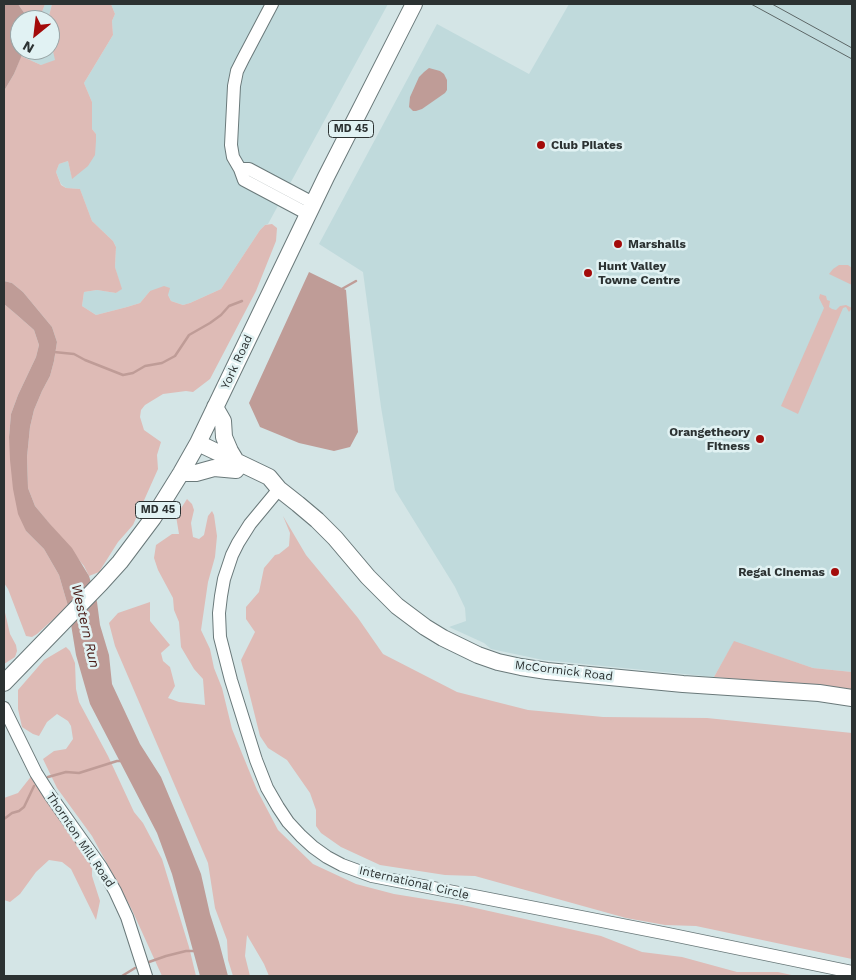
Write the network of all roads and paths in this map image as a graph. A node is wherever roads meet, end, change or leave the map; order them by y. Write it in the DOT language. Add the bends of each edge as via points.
graph roads {
  1 [pos="272,4"];
  2 [pos="414,4"];
  3 [pos="311,208"];
  4 [pos="215,407"];
  5 [pos="196,446"];
  6 [pos="236,466"];
  7 [pos="181,473"];
  8 [pos="279,489"];
  9 [pos="4,683"];
  10 [pos="852,698"];
  11 [pos="4,708"];
  12 [pos="852,972"];
  13 [pos="146,976"];
  1 -- 3 [label="street" via="237,71 231,145 233,157 240,169 249,169"];
  2 -- 3 [label="main road, York Road / MD 45"];
  3 -- 4 [label="main road, York Road / MD 45"];
  4 -- 5 [label="main road, York Road / MD 45"];
  4 -- 6 [label="main road" via="223,421 224,437"];
  5 -- 6 [label="main road, McCormick Road"];
  5 -- 7 [label="main road, York Road / MD 45"];
  6 -- 7 [label="main road"];
  6 -- 8 [label="main road, McCormick Road" via="264,484"];
  7 -- 9 [label="main road, York Road / MD 45" via="138,540"];
  8 -- 10 [label="main road, McCormick Road" via="317,520 397,606 443,638 478,655 547,671"];
  8 -- 12 [label="street, International Circle" via="250,524 232,555 220,596 220,638 256,760 268,788 288,822 313,847 342,865 372,876"];
  11 -- 13 [label="street, Thornton Mill Road" via="36,773 115,891"];
}
